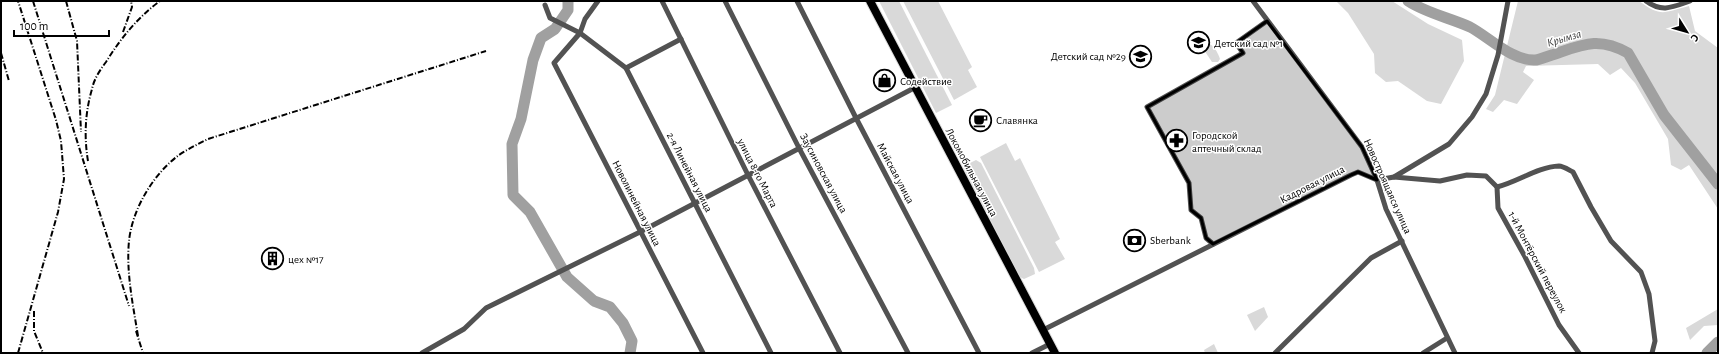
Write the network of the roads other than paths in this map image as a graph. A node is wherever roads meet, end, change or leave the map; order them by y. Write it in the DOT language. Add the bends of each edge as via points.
graph roads {
  1 [pos="598,1"];
  2 [pos="662,1"];
  3 [pos="725,1"];
  4 [pos="797,1"];
  5 [pos="870,1"];
  6 [pos="1253,1"];
  7 [pos="1508,1"];
  8 [pos="1646,1"];
  9 [pos="1690,1"];
  10 [pos="545,5"];
  11 [pos="1267,21"];
  12 [pos="580,33"];
  13 [pos="681,39"];
  14 [pos="626,68"];
  15 [pos="916,87"];
  16 [pos="856,118"];
  17 [pos="799,148"];
  18 [pos="748,175"];
  19 [pos="1394,177"];
  20 [pos="1377,180"];
  21 [pos="1497,187"];
  22 [pos="695,203"];
  23 [pos="640,232"];
  24 [pos="1402,241"];
  25 [pos="1213,244"];
  26 [pos="1043,330"];
  27 [pos="1448,338"];
  28 [pos="1050,344"];
  29 [pos="422,353"];
  30 [pos="703,353"];
  31 [pos="771,353"];
  32 [pos="840,353"];
  33 [pos="908,353"];
  34 [pos="979,353"];
  35 [pos="1032,353"];
  36 [pos="1055,353"];
  37 [pos="1275,353"];
  38 [pos="1424,353"];
  39 [pos="1455,353"];
  40 [pos="1579,353"];
  41 [pos="1652,353"];
  1 -- 12 [label="street" via="585,19"];
  2 -- 13 [label="street, улица 8-го Марта"];
  3 -- 17 [label="street, Заусиновская улица"];
  4 -- 16 [label="street, Майская улица"];
  5 -- 15 [label="main road, Локомобильная улица"];
  6 -- 11 [label="street, Новостроящаяся улица"];
  7 -- 19 [label="street" via="1498,55 1486,94 1472,117 1449,144"];
  8 -- 9 [label="street" via="1652,6 1666,9"];
  10 -- 12 [label="street, 2-я Линейная улица" via="550,18"];
  11 -- 20 [label="street, Новостроящаяся улица" via="1362,146"];
  11 -- 25 [label="street" via="1236,43 1243,53 1147,107 1189,183 1191,210 1202,218 1206,238"];
  12 -- 14 [label="street, 2-я Линейная улица"];
  12 -- 23 [label="street, Новолинейная улица" via="554,63"];
  13 -- 14 [label="street"];
  13 -- 18 [label="street, улица 8-го Марта"];
  14 -- 22 [label="street, 2-я Линейная улица"];
  15 -- 16 [label="street"];
  15 -- 26 [label="main road, Локомобильная улица"];
  16 -- 17 [label="street"];
  16 -- 34 [label="street, Майская улица"];
  17 -- 18 [label="street"];
  17 -- 33 [label="street, Заусиновская улица"];
  18 -- 22 [label="street"];
  18 -- 32 [label="street, улица 8-го Марта"];
  19 -- 20 [label="street"];
  19 -- 21 [label="street" via="1440,181 1468,175 1486,176"];
  20 -- 24 [label="street, Новостроящаяся улица" via="1386,209"];
  20 -- 25 [label="street, Кадровая улица" via="1358,172"];
  21 -- 40 [label="street, 1-й Монтёрский переулок" via="1498,208 1559,325"];
  21 -- 41 [label="street" via="1560,166 1573,172 1611,241 1641,272 1649,294 1655,341"];
  22 -- 23 [label="street"];
  22 -- 31 [label="street, 2-я Линейная улица"];
  23 -- 29 [label="street" via="486,308 464,329"];
  23 -- 30 [label="street, Новолинейная улица"];
  24 -- 27 [label="street, Новостроящаяся улица"];
  24 -- 37 [label="street" via="1371,258"];
  25 -- 26 [label="street, Кадровая улица"];
  26 -- 28 [label="main road, Локомобильная улица"];
  27 -- 38 [label="street"];
  27 -- 39 [label="street, Новостроящаяся улица"];
  28 -- 35 [label="street"];
  28 -- 36 [label="main road, Локомобильная улица"];
}
